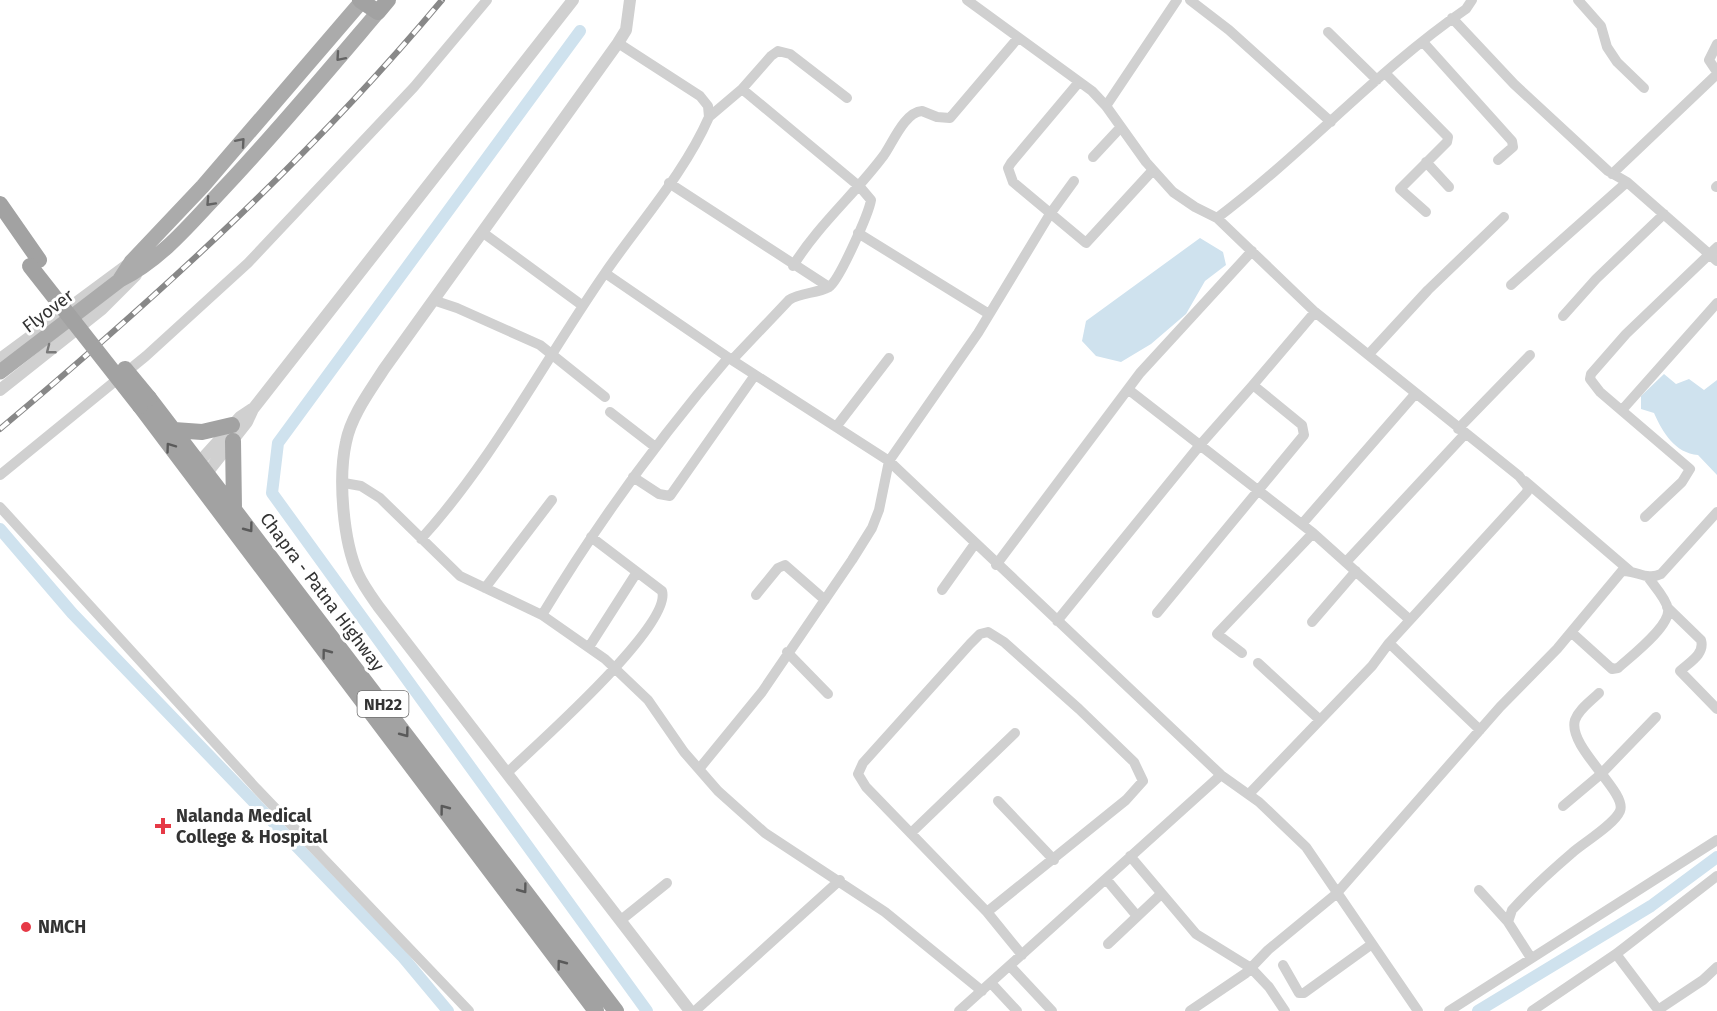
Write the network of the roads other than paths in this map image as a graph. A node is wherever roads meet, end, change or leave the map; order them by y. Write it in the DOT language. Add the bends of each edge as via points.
graph roads {
  1 [pos="362,0"];
  2 [pos="487,0"];
  3 [pos="573,0"];
  4 [pos="630,0"];
  5 [pos="967,0"];
  6 [pos="1177,0"];
  7 [pos="1190,0"];
  8 [pos="1472,0"];
  9 [pos="1578,0"];
  10 [pos="383,6"];
  11 [pos="1452,18"];
  12 [pos="1328,32"];
  13 [pos="1018,38"];
  14 [pos="1423,42"];
  15 [pos="618,43"];
  16 [pos="1717,44"];
  17 [pos="1717,73"];
  18 [pos="1381,76"];
  19 [pos="1079,82"];
  20 [pos="1644,88"];
  21 [pos="742,89"];
  22 [pos="847,98"];
  23 [pos="1106,106"];
  24 [pos="709,117"];
  25 [pos="1331,122"];
  26 [pos="1120,128"];
  27 [pos="1093,157"];
  28 [pos="1498,160"];
  29 [pos="1426,162"];
  30 [pos="1154,170"];
  31 [pos="1612,174"];
  32 [pos="1074,181"];
  33 [pos="1627,182"];
  34 [pos="669,183"];
  35 [pos="860,187"];
  36 [pos="1449,187"];
  37 [pos="0,204"];
  38 [pos="1426,213"];
  39 [pos="1050,214"];
  40 [pos="1664,214"];
  41 [pos="1217,218"];
  42 [pos="1504,218"];
  43 [pos="0,224"];
  44 [pos="482,232"];
  45 [pos="858,233"];
  46 [pos="1252,251"];
  47 [pos="1715,254"];
  48 [pos="34,263"];
  49 [pos="136,266"];
  50 [pos="793,266"];
  51 [pos="605,273"];
  52 [pos="1511,285"];
  53 [pos="829,287"];
  54 [pos="433,300"];
  55 [pos="1717,303"];
  56 [pos="583,306"];
  57 [pos="1315,312"];
  58 [pos="989,314"];
  59 [pos="1563,316"];
  60 [pos="552,353"];
  61 [pos="1369,354"];
  62 [pos="1530,355"];
  63 [pos="889,358"];
  64 [pos="0,359"];
  65 [pos="730,359"];
  66 [pos="0,372"];
  67 [pos="755,375"];
  68 [pos="1252,385"];
  69 [pos="0,390"];
  70 [pos="1129,390"];
  71 [pos="1416,393"];
  72 [pos="606,397"];
  73 [pos="145,402"];
  74 [pos="1622,410"];
  75 [pos="610,412"];
  76 [pos="836,427"];
  77 [pos="174,430"];
  78 [pos="1461,431"];
  79 [pos="232,433"];
  80 [pos="1200,445"];
  81 [pos="654,446"];
  82 [pos="889,461"];
  83 [pos="198,473"];
  84 [pos="0,475"];
  85 [pos="633,477"];
  86 [pos="1525,481"];
  87 [pos="344,483"];
  88 [pos="1257,490"];
  89 [pos="552,500"];
  90 [pos="0,507"];
  91 [pos="234,508"];
  92 [pos="1717,512"];
  93 [pos="1645,517"];
  94 [pos="1302,524"];
  95 [pos="1313,533"];
  96 [pos="591,537"];
  97 [pos="421,539"];
  98 [pos="974,545"];
  99 [pos="1346,562"];
  100 [pos="996,566"];
  101 [pos="1356,571"];
  102 [pos="1630,571"];
  103 [pos="637,572"];
  104 [pos="1648,577"];
  105 [pos="485,588"];
  106 [pos="942,590"];
  107 [pos="756,595"];
  108 [pos="825,600"];
  109 [pos="1668,607"];
  110 [pos="1157,613"];
  111 [pos="542,615"];
  112 [pos="1410,620"];
  113 [pos="1057,621"];
  114 [pos="1311,622"];
  115 [pos="1571,632"];
  116 [pos="1389,643"];
  117 [pos="590,647"];
  118 [pos="787,652"];
  119 [pos="1242,653"];
  120 [pos="1258,663"];
  121 [pos="615,668"];
  122 [pos="1599,693"];
  123 [pos="828,694"];
  124 [pos="1717,709"];
  125 [pos="1656,717"];
  126 [pos="1320,720"];
  127 [pos="1480,730"];
  128 [pos="1015,733"];
  129 [pos="699,769"];
  130 [pos="507,773"];
  131 [pos="1601,774"];
  132 [pos="1221,775"];
  133 [pos="1249,794"];
  134 [pos="998,801"];
  135 [pos="1563,806"];
  136 [pos="911,833"];
  137 [pos="1717,840"];
  138 [pos="1130,856"];
  139 [pos="1054,860"];
  140 [pos="1717,876"];
  141 [pos="1106,879"];
  142 [pos="840,880"];
  143 [pos="667,883"];
  144 [pos="1479,890"];
  145 [pos="1161,894"];
  146 [pos="1336,894"];
  147 [pos="987,912"];
  148 [pos="1137,916"];
  149 [pos="621,920"];
  150 [pos="1508,922"];
  151 [pos="1108,944"];
  152 [pos="1372,944"];
  153 [pos="1616,954"];
  154 [pos="1022,956"];
  155 [pos="1531,958"];
  156 [pos="1283,965"];
  157 [pos="1010,966"];
  158 [pos="1717,967"];
  159 [pos="1251,968"];
  160 [pos="991,983"];
  161 [pos="982,991"];
  162 [pos="1537,1010"];
  163 [pos="1659,1010"];
  164 [pos="469,1011"];
  165 [pos="596,1011"];
  166 [pos="616,1011"];
  167 [pos="690,1011"];
  168 [pos="695,1011"];
  169 [pos="959,1011"];
  170 [pos="1017,1011"];
  171 [pos="1052,1011"];
  172 [pos="1190,1011"];
  173 [pos="1284,1011"];
  174 [pos="1418,1011"];
  175 [pos="1449,1011"];
  1 -- 10 [label="highway"];
  49 -- 1 [label="main road, one-way"];
  2 -- 84 [label="street" via="414,87 248,263 146,356"];
  3 -- 79 [label="street"];
  4 -- 15 [label="street" via="626,30"];
  5 -- 13 [label="street"];
  6 -- 23 [label="street"];
  7 -- 25 [label="street"];
  8 -- 11 [label="street"];
  9 -- 20 [label="street" via="1601,26 1604,41 1617,62"];
  10 -- 49 [label="main road, one-way" via="256,154 180,235"];
  11 -- 14 [label="street"];
  11 -- 31 [label="street" via="1514,84"];
  12 -- 18 [label="street"];
  13 -- 19 [label="street"];
  13 -- 35 [label="street" via="950,118 922,111 910,116"];
  14 -- 18 [label="street"];
  14 -- 28 [label="street" via="1512,141 1513,147"];
  15 -- 24 [label="street" via="700,96 708,106"];
  15 -- 44 [label="street"];
  16 -- 17 [label="street" via="1709,60"];
  17 -- 31 [label="street"];
  18 -- 25 [label="street"];
  18 -- 29 [label="street" via="1448,137"];
  19 -- 23 [label="street"];
  19 -- 39 [label="street" via="1008,168 1013,182"];
  21 -- 22 [label="street" via="778,51 790,54"];
  21 -- 24 [label="street"];
  21 -- 35 [label="street"];
  23 -- 26 [label="street"];
  24 -- 34 [label="street"];
  25 -- 41 [label="street"];
  26 -- 27 [label="street"];
  26 -- 30 [label="street"];
  29 -- 36 [label="street"];
  29 -- 38 [label="street" via="1400,189"];
  30 -- 39 [label="street" via="1086,243"];
  30 -- 41 [label="street" via="1184,200"];
  31 -- 33 [label="street"];
  32 -- 39 [label="street"];
  33 -- 40 [label="street"];
  33 -- 52 [label="street"];
  34 -- 50 [label="street"];
  34 -- 51 [label="street"];
  35 -- 45 [label="street" via="871,200"];
  35 -- 50 [label="street"];
  37 -- 48 [label="highway, NH22"];
  39 -- 58 [label="street"];
  40 -- 47 [label="street"];
  40 -- 59 [label="street"];
  41 -- 46 [label="street"];
  42 -- 61 [label="street" via="1428,290"];
  43 -- 48 [label="highway, NH22"];
  44 -- 54 [label="street"];
  44 -- 56 [label="street"];
  45 -- 53 [label="street" via="846,262"];
  45 -- 58 [label="street"];
  46 -- 57 [label="street"];
  46 -- 70 [label="street"];
  47 -- 74 [label="street" via="1622,339 1591,374 1593,384"];
  48 -- 73 [label="highway, NH22, bridge"];
  49 -- 64 [label="street"];
  49 -- 66 [label="main road, Flyover"];
  49 -- 69 [label="street, one-way" via="102,309"];
  50 -- 53 [label="street"];
  51 -- 56 [label="street"];
  51 -- 65 [label="street"];
  53 -- 65 [label="street" via="789,300"];
  54 -- 60 [label="street"];
  54 -- 87 [label="street" via="363,403 346,441"];
  55 -- 74 [label="street"];
  56 -- 60 [label="street"];
  57 -- 61 [label="street"];
  57 -- 68 [label="street"];
  58 -- 82 [label="street"];
  60 -- 72 [label="street"];
  60 -- 97 [label="street" via="466,486"];
  61 -- 71 [label="street"];
  62 -- 78 [label="street"];
  63 -- 76 [label="street"];
  65 -- 67 [label="street"];
  65 -- 81 [label="street"];
  67 -- 76 [label="street"];
  67 -- 85 [label="street" via="670,496 658,494"];
  68 -- 80 [label="street"];
  68 -- 88 [label="street" via="1305,431"];
  70 -- 80 [label="street"];
  70 -- 100 [label="street"];
  71 -- 78 [label="street"];
  71 -- 94 [label="street"];
  73 -- 77 [label="highway, Chapra - Patna Highway / NH22"];
  83 -- 73 [label="highway, Chapra - Patna Highway / NH22, one-way"];
  74 -- 93 [label="street" via="1690,469 1682,482"];
  75 -- 81 [label="street"];
  76 -- 82 [label="street"];
  77 -- 79 [label="highway"];
  77 -- 83 [label="highway, Chapra - Patna Highway / NH22"];
  78 -- 86 [label="street"];
  78 -- 99 [label="street"];
  79 -- 83 [label="street"];
  79 -- 91 [label="highway"];
  80 -- 88 [label="street"];
  80 -- 113 [label="street"];
  81 -- 85 [label="street"];
  82 -- 98 [label="street"];
  82 -- 108 [label="street" via="872,528"];
  83 -- 91 [label="highway, Chapra - Patna Highway / NH22"];
  165 -- 83 [label="highway, Chapra - Patna Highway / NH22, one-way"];
  85 -- 96 [label="street"];
  86 -- 102 [label="street"];
  86 -- 112 [label="street" via="1527,492"];
  87 -- 97 [label="street" via="370,490"];
  87 -- 130 [label="street" via="347,535 358,575"];
  88 -- 94 [label="street"];
  88 -- 110 [label="street"];
  89 -- 105 [label="street"];
  90 -- 164 [label="street" via="256,788"];
  91 -- 166 [label="highway, Chapra - Patna Highway / NH22, one-way"];
  92 -- 104 [label="street" via="1661,574"];
  94 -- 95 [label="street"];
  95 -- 99 [label="street"];
  95 -- 119 [label="street" via="1217,634"];
  96 -- 103 [label="street"];
  96 -- 111 [label="street"];
  97 -- 105 [label="street" via="454,572"];
  98 -- 100 [label="street"];
  98 -- 106 [label="street"];
  99 -- 101 [label="street"];
  100 -- 113 [label="street"];
  101 -- 112 [label="street"];
  101 -- 114 [label="street"];
  102 -- 104 [label="street"];
  102 -- 115 [label="street" via="1622,571"];
  103 -- 117 [label="street"];
  103 -- 121 [label="street" via="662,591 663,604 637,644"];
  104 -- 109 [label="street"];
  105 -- 111 [label="street"];
  107 -- 108 [label="street" via="777,568 785,565"];
  108 -- 118 [label="street"];
  109 -- 115 [label="street" via="1662,626 1618,668 1612,669"];
  109 -- 124 [label="street" via="1703,645 1680,671"];
  111 -- 117 [label="street"];
  112 -- 116 [label="street"];
  113 -- 132 [label="street"];
  115 -- 127 [label="street"];
  116 -- 126 [label="street"];
  116 -- 127 [label="street"];
  117 -- 121 [label="street"];
  118 -- 123 [label="street"];
  118 -- 129 [label="street" via="762,692"];
  120 -- 126 [label="street"];
  121 -- 129 [label="street" via="648,700"];
  121 -- 130 [label="street"];
  122 -- 131 [label="street" via="1579,712 1575,730"];
  125 -- 131 [label="street"];
  126 -- 133 [label="street"];
  127 -- 146 [label="street"];
  128 -- 136 [label="street"];
  129 -- 142 [label="street" via="765,833 813,867"];
  130 -- 149 [label="street"];
  131 -- 135 [label="street"];
  131 -- 150 [label="street" via="1620,801 1621,810 1523,898"];
  132 -- 133 [label="street"];
  132 -- 138 [label="street"];
  133 -- 146 [label="street" via="1306,847"];
  134 -- 139 [label="street"];
  136 -- 139 [label="street" via="866,787 858,774 860,768 970,644 988,632 1060,690 1134,762 1142,775 1137,789"];
  136 -- 147 [label="street"];
  137 -- 155 [label="street"];
  138 -- 141 [label="street"];
  138 -- 145 [label="street"];
  139 -- 147 [label="street"];
  140 -- 153 [label="street"];
  141 -- 148 [label="street"];
  141 -- 154 [label="street"];
  142 -- 161 [label="street"];
  142 -- 168 [label="street"];
  143 -- 149 [label="street"];
  144 -- 150 [label="street"];
  145 -- 148 [label="street"];
  145 -- 159 [label="street" via="1196,934"];
  146 -- 152 [label="street"];
  146 -- 159 [label="street"];
  147 -- 154 [label="street"];
  148 -- 151 [label="street"];
  149 -- 167 [label="street"];
  150 -- 155 [label="street"];
  152 -- 156 [label="street" via="1304,993 1299,993"];
  152 -- 174 [label="street"];
  153 -- 162 [label="street"];
  153 -- 163 [label="street"];
  154 -- 157 [label="street"];
  155 -- 175 [label="street"];
  157 -- 160 [label="street"];
  157 -- 171 [label="street"];
  158 -- 163 [label="street"];
  159 -- 172 [label="street"];
  159 -- 173 [label="street"];
  160 -- 161 [label="street"];
  160 -- 170 [label="street"];
  161 -- 169 [label="street"];
}
